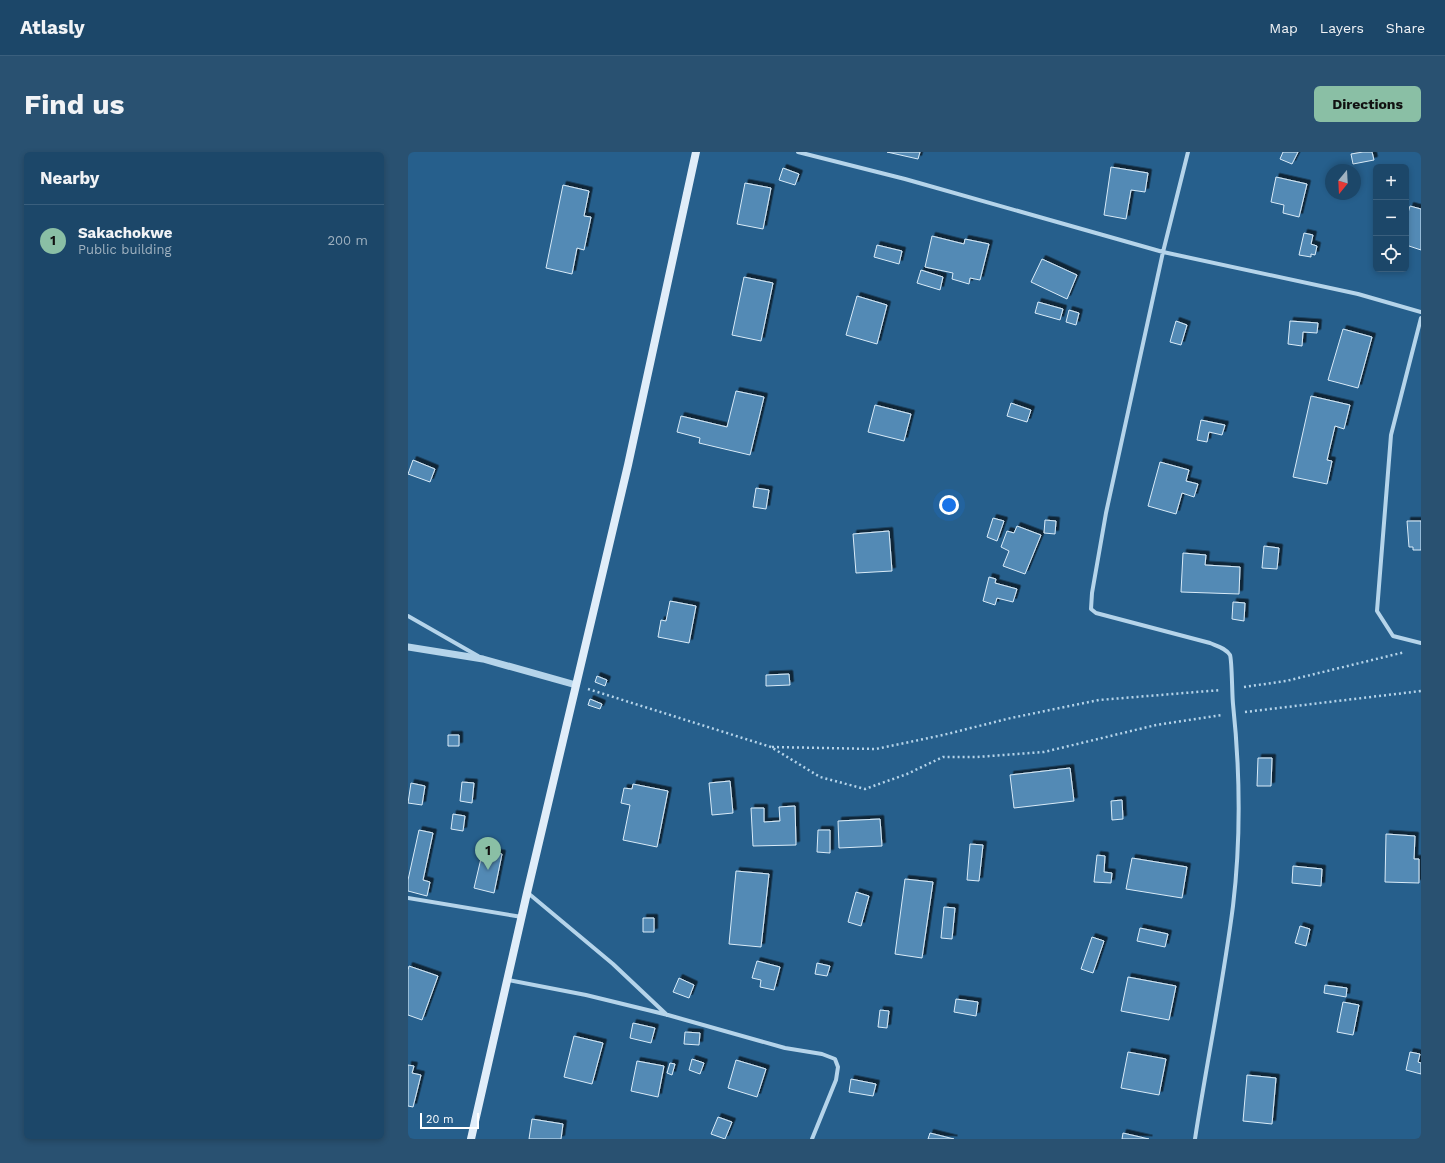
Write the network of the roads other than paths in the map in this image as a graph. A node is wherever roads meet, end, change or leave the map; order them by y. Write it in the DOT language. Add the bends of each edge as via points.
graph roads {
  1 [pos="696,152"];
  2 [pos="798,152"];
  3 [pos="1188,152"];
  4 [pos="1163,252"];
  5 [pos="1421,312"];
  6 [pos="1421,318"];
  7 [pos="408,616"];
  8 [pos="1421,643"];
  9 [pos="408,647"];
  10 [pos="483,660"];
  11 [pos="576,685"];
  12 [pos="527,893"];
  13 [pos="408,898"];
  14 [pos="522,917"];
  15 [pos="508,980"];
  16 [pos="668,1015"];
  17 [pos="472,1139"];
  18 [pos="812,1139"];
  19 [pos="1195,1139"];
  1 -- 11 [label="main road" via="628,465"];
  2 -- 4 [label="street" via="905,179"];
  3 -- 4 [label="street"];
  4 -- 5 [label="street" via="1358,294"];
  4 -- 19 [label="street" via="1106,513 1091,610 1210,643 1225,650 1231,657 1238,775 1233,905"];
  6 -- 8 [label="street" via="1391,435 1377,611 1393,636"];
  7 -- 10 [label="street"];
  9 -- 10 [label="street"];
  10 -- 11 [label="street"];
  11 -- 12 [label="main road"];
  12 -- 14 [label="main road"];
  12 -- 16 [label="street" via="613,964"];
  13 -- 14 [label="street"];
  14 -- 15 [label="main road"];
  15 -- 16 [label="street" via="586,995"];
  15 -- 17 [label="main road"];
  16 -- 18 [label="street" via="752,1040 836,1059 836,1080"];
}
